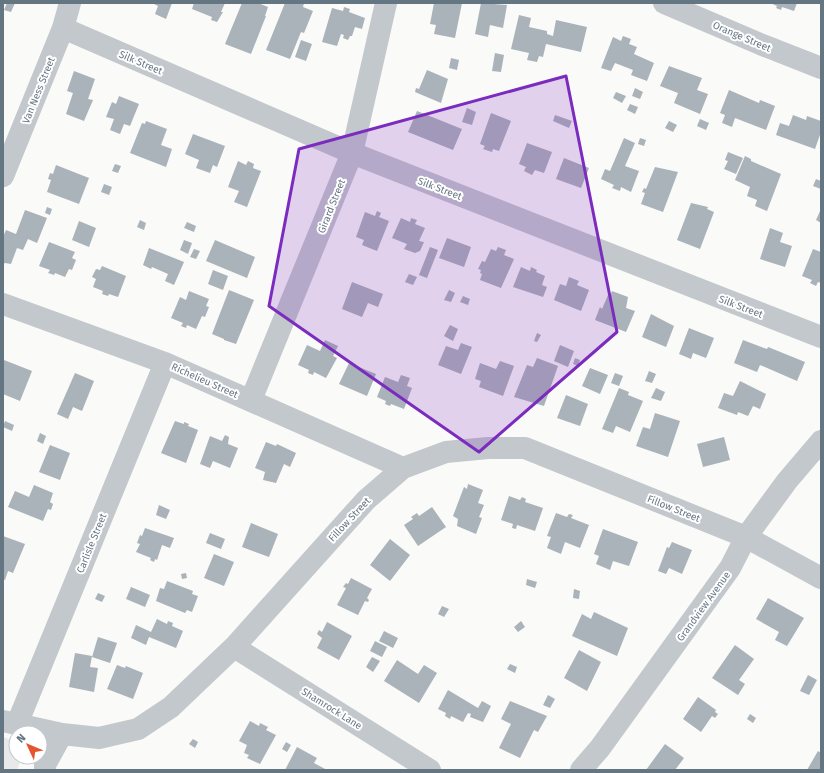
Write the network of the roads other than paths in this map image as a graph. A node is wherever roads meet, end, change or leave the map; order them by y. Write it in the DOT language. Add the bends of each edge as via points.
graph roads {
  1 [pos="70,3"];
  2 [pos="386,3"];
  3 [pos="664,3"];
  4 [pos="63,28"];
  5 [pos="821,68"];
  6 [pos="352,154"];
  7 [pos="3,176"];
  8 [pos="3,304"];
  9 [pos="821,337"];
  10 [pos="165,363"];
  11 [pos="251,400"];
  12 [pos="821,441"];
  13 [pos="403,468"];
  14 [pos="746,537"];
  15 [pos="821,578"];
  16 [pos="234,647"];
  17 [pos="10,722"];
  18 [pos="62,734"];
  19 [pos="45,770"];
  20 [pos="430,770"];
  21 [pos="582,770"];
  1 -- 4 [label="street, Van Ness Street"];
  2 -- 6 [label="street, Girard Street"];
  3 -- 5 [label="street, Orange Street"];
  4 -- 6 [label="street, Silk Street"];
  4 -- 7 [label="street, Van Ness Street"];
  6 -- 9 [label="street, Silk Street"];
  6 -- 11 [label="street, Girard Street"];
  8 -- 10 [label="street, Richelieu Street"];
  10 -- 11 [label="street, Richelieu Street"];
  10 -- 17 [label="street, Carlisle Street"];
  11 -- 13 [label="street, Richelieu Street"];
  12 -- 14 [label="street, Grandview Avenue" via="787,481"];
  13 -- 14 [label="street, Fillow Street" via="446,452 525,448"];
  13 -- 16 [label="street, Fillow Street" via="366,500"];
  14 -- 15 [label="street, Fillow Street"];
  14 -- 21 [label="street, Grandview Avenue" via="730,568"];
  16 -- 18 [label="street, Fillow Street" via="171,708 138,729 99,738"];
  16 -- 20 [label="street, Shamrock Lane"];
  17 -- 18 [label="street, Fillow Street"];
  18 -- 19 [label="street" via="45,765"];
}
